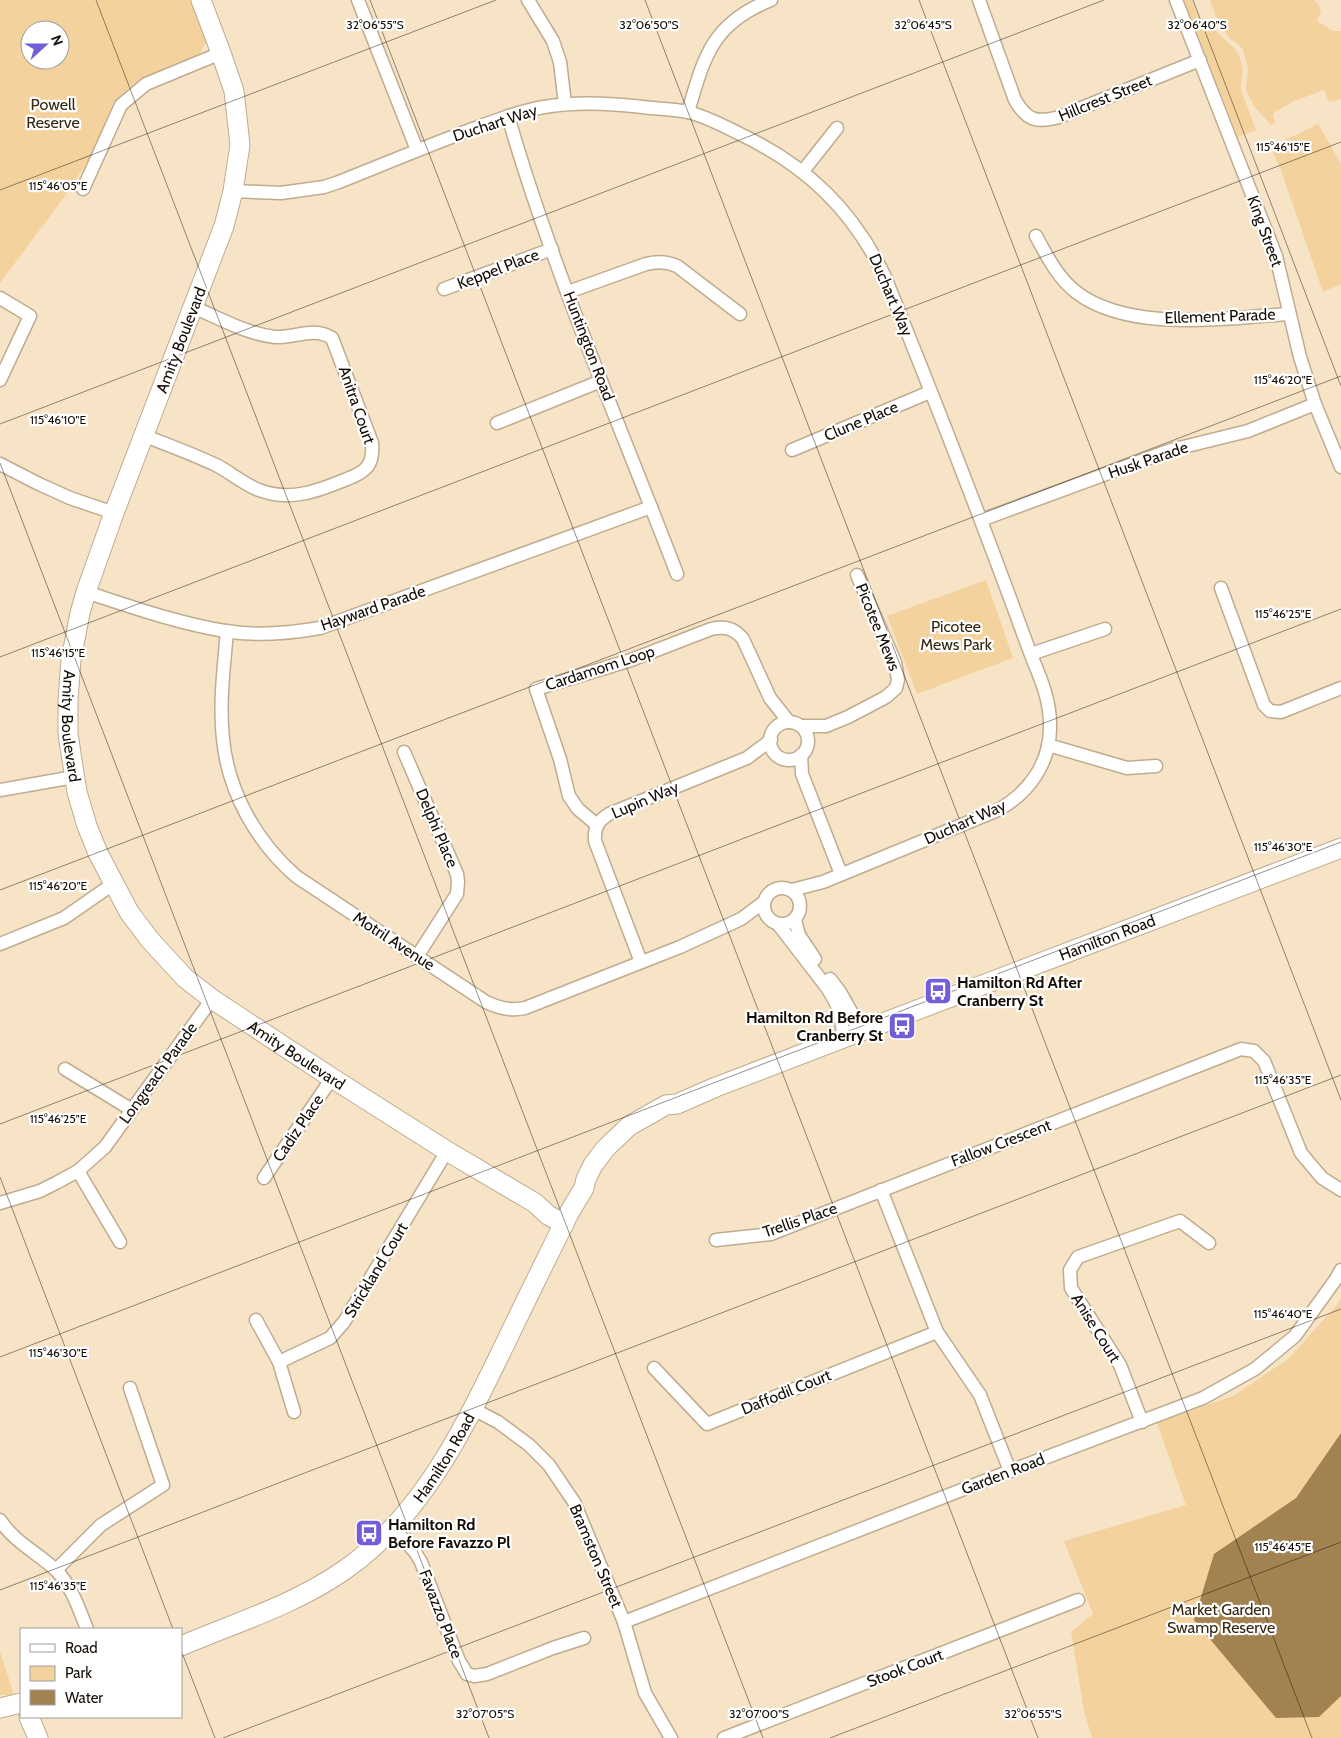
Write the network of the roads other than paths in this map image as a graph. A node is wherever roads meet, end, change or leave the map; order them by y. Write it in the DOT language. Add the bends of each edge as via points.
graph roads {
  1 [pos="201,0"];
  2 [pos="358,0"];
  3 [pos="528,0"];
  4 [pos="771,0"];
  5 [pos="980,0"];
  6 [pos="1176,0"];
  7 [pos="221,53"];
  8 [pos="1200,60"];
  9 [pos="565,104"];
  10 [pos="688,112"];
  11 [pos="508,116"];
  12 [pos="836,128"];
  13 [pos="417,150"];
  14 [pos="803,171"];
  15 [pos="83,189"];
  16 [pos="233,191"];
  17 [pos="1036,236"];
  18 [pos="552,249"];
  19 [pos="444,289"];
  20 [pos="568,292"];
  21 [pos="0,298"];
  22 [pos="194,307"];
  23 [pos="740,314"];
  24 [pos="1289,314"];
  25 [pos="0,380"];
  26 [pos="601,381"];
  27 [pos="930,392"];
  28 [pos="1315,404"];
  29 [pos="496,423"];
  30 [pos="145,436"];
  31 [pos="792,450"];
  32 [pos="0,464"];
  33 [pos="1341,467"];
  34 [pos="651,507"];
  35 [pos="114,513"];
  36 [pos="981,520"];
  37 [pos="677,574"];
  38 [pos="857,575"];
  39 [pos="1221,588"];
  40 [pos="86,592"];
  41 [pos="1105,629"];
  42 [pos="227,632"];
  43 [pos="1031,654"];
  44 [pos="1341,688"];
  45 [pos="770,698"];
  46 [pos="795,724"];
  47 [pos="826,726"];
  48 [pos="773,734"];
  49 [pos="1048,745"];
  50 [pos="805,749"];
  51 [pos="404,752"];
  52 [pos="747,758"];
  53 [pos="782,758"];
  54 [pos="1156,766"];
  55 [pos="802,774"];
  56 [pos="74,777"];
  57 [pos="0,790"];
  58 [pos="597,825"];
  59 [pos="1341,848"];
  60 [pos="841,874"];
  61 [pos="824,882"];
  62 [pos="113,884"];
  63 [pos="792,890"];
  64 [pos="764,902"];
  65 [pos="801,905"];
  66 [pos="741,919"];
  67 [pos="795,920"];
  68 [pos="774,922"];
  69 [pos="0,944"];
  70 [pos="418,955"];
  71 [pos="641,962"];
  72 [pos="212,999"];
  73 [pos="862,1031"];
  74 [pos="844,1038"];
  75 [pos="64,1069"];
  76 [pos="332,1078"];
  77 [pos="132,1110"];
  78 [pos="447,1151"];
  79 [pos="78,1171"];
  80 [pos="264,1178"];
  81 [pos="881,1190"];
  82 [pos="1341,1190"];
  83 [pos="0,1203"];
  84 [pos="566,1219"];
  85 [pos="716,1240"];
  86 [pos="120,1242"];
  87 [pos="1209,1243"];
  88 [pos="1341,1270"];
  89 [pos="256,1320"];
  90 [pos="937,1332"];
  91 [pos="279,1362"];
  92 [pos="654,1368"];
  93 [pos="130,1388"];
  94 [pos="473,1409"];
  95 [pos="294,1412"];
  96 [pos="1142,1422"];
  97 [pos="1010,1471"];
  98 [pos="0,1520"];
  99 [pos="393,1528"];
  100 [pos="56,1570"];
  101 [pos="1078,1600"];
  102 [pos="624,1622"];
  103 [pos="87,1628"];
  104 [pos="584,1638"];
  105 [pos="182,1646"];
  106 [pos="20,1704"];
  107 [pos="0,1708"];
  108 [pos="20,1711"];
  109 [pos="0,1715"];
  110 [pos="29,1718"];
  111 [pos="37,1718"];
  112 [pos="729,1737"];
  113 [pos="38,1738"];
  114 [pos="43,1738"];
  115 [pos="671,1738"];
  1 -- 7 [label="street, Amity Boulevard"];
  2 -- 13 [label="street"];
  3 -- 9 [label="street" via="553,40 560,62"];
  4 -- 10 [label="street" via="757,5 732,22 714,42 700,68"];
  5 -- 8 [label="street, Hillcrest Street" via="1015,100 1033,120 1050,120"];
  6 -- 8 [label="street, King Street"];
  7 -- 15 [label="street" via="146,84 121,104"];
  7 -- 16 [label="street, Amity Boulevard" via="234,92 240,145"];
  8 -- 24 [label="street, King Street" via="1276,256"];
  9 -- 10 [label="street, Duchart Way" via="615,103"];
  9 -- 11 [label="street, Duchart Way"];
  10 -- 14 [label="street, Duchart Way" via="753,140"];
  11 -- 13 [label="street, Duchart Way"];
  11 -- 18 [label="street, Huntington Road"];
  12 -- 14 [label="street"];
  13 -- 16 [label="street, Duchart Way" via="324,187 281,194"];
  14 -- 27 [label="street, Duchart Way" via="835,201 872,250 886,277"];
  16 -- 22 [label="street, Amity Boulevard" via="224,226"];
  17 -- 24 [label="street, Ellement Parade" via="1064,281 1076,292 1122,313 1176,320"];
  18 -- 19 [label="street, Keppel Place"];
  18 -- 20 [label="street, Huntington Road"];
  20 -- 23 [label="street" via="646,264 669,262"];
  20 -- 26 [label="street, Huntington Road"];
  21 -- 25 [label="street" via="30,316"];
  22 -- 30 [label="street, Amity Boulevard"];
  22 -- 30 [label="street, Anitra Court" via="267,336 320,332 332,338 372,443 369,467 356,476 308,494 269,492 251,486 216,465"];
  24 -- 28 [label="street, King Street"];
  26 -- 29 [label="street"];
  26 -- 34 [label="street, Huntington Road"];
  27 -- 31 [label="street, Clune Place"];
  27 -- 36 [label="street, Duchart Way"];
  28 -- 33 [label="street, King Street"];
  28 -- 36 [label="street, Husk Parade" via="1248,431 1172,450"];
  30 -- 35 [label="street, Amity Boulevard"];
  32 -- 35 [label="street" via="70,498"];
  34 -- 37 [label="street, Huntington Road"];
  34 -- 42 [label="street, Hayward Parade" via="320,628 298,632"];
  35 -- 40 [label="street, Amity Boulevard"];
  36 -- 43 [label="street, Duchart Way"];
  38 -- 47 [label="street, Picotee Mews" via="895,662 898,680 896,688 886,697"];
  39 -- 44 [label="street" via="1264,705 1270,711 1281,712"];
  40 -- 42 [label="street, Hayward Parade" via="159,616"];
  40 -- 56 [label="street, Amity Boulevard" via="68,684 68,734"];
  41 -- 43 [label="street"];
  42 -- 70 [label="street, Motril Avenue" via="222,706 224,754 238,795 258,834 297,877"];
  43 -- 49 [label="street, Duchart Way" via="1049,708"];
  45 -- 46 [label="street, Cardamom Loop"];
  45 -- 48 [label="street, Cardamom Loop"];
  45 -- 58 [label="street, Cardamom Loop" via="743,639 737,632 721,626 614,666 536,689 569,796 578,809"];
  46 -- 47 [label="street, Picotee Mews"];
  46 -- 48 [label="street" via="783,723"];
  46 -- 50 [label="street" via="807,734"];
  47 -- 50 [label="street, Picotee Mews"];
  48 -- 52 [label="street, Lupin Way"];
  48 -- 53 [label="street" via="771,748"];
  49 -- 54 [label="street" via="1126,768"];
  49 -- 60 [label="street, Duchart Way" via="1038,773 1010,803"];
  50 -- 53 [label="street" via="797,758"];
  50 -- 55 [label="street"];
  51 -- 70 [label="street, Delphi Place" via="458,882 457,894"];
  52 -- 53 [label="street, Lupin Way"];
  52 -- 58 [label="street, Lupin Way" via="609,814"];
  53 -- 55 [label="street"];
  55 -- 60 [label="street"];
  56 -- 57 [label="street"];
  56 -- 62 [label="street, Amity Boulevard" via="92,841"];
  58 -- 71 [label="street, Lupin Way" via="595,841"];
  59 -- 73 [label="street, Hamilton Road"];
  60 -- 61 [label="street, Duchart Way"];
  61 -- 63 [label="street, Duchart Way"];
  61 -- 65 [label="street, Duchart Way"];
  62 -- 69 [label="street" via="64,918"];
  62 -- 72 [label="street, Amity Boulevard" via="155,946"];
  63 -- 64 [label="street" via="784,887 775,889"];
  63 -- 65 [label="street"];
  64 -- 66 [label="street, Motril Avenue"];
  64 -- 68 [label="street" via="764,911"];
  65 -- 67 [label="street"];
  66 -- 68 [label="street, Motril Avenue"];
  66 -- 71 [label="street, Motril Avenue"];
  67 -- 68 [label="street" via="788,924"];
  67 -- 73 [label="street" via="807,949 840,992"];
  68 -- 74 [label="street" via="828,989 838,1009"];
  70 -- 71 [label="street, Motril Avenue" via="486,1002 514,1010"];
  72 -- 76 [label="street, Amity Boulevard"];
  72 -- 77 [label="street, Longreach Parade"];
  73 -- 74 [label="street, Hamilton Road"];
  74 -- 84 [label="street, Hamilton Road" via="677,1104 666,1105 629,1126 619,1143 593,1166"];
  75 -- 77 [label="street"];
  76 -- 78 [label="street, Amity Boulevard"];
  76 -- 80 [label="street, Cadiz Place"];
  77 -- 79 [label="street, Longreach Parade" via="105,1147"];
  78 -- 84 [label="street, Amity Boulevard" via="535,1203 548,1215"];
  78 -- 91 [label="street, Strickland Court" via="344,1322 330,1338"];
  79 -- 83 [label="street, Longreach Parade" via="40,1191"];
  79 -- 86 [label="street"];
  81 -- 82 [label="street, Fallow Crescent" via="1241,1050 1254,1051 1264,1061 1301,1153 1322,1178"];
  81 -- 85 [label="street, Trellis Place" via="771,1234"];
  81 -- 90 [label="street"];
  84 -- 94 [label="street, Hamilton Road"];
  87 -- 96 [label="street, Anise Court" via="1180,1221 1078,1257 1070,1270 1072,1288 1120,1365"];
  88 -- 96 [label="street, Garden Road" via="1295,1336 1255,1369 1204,1398"];
  89 -- 91 [label="street"];
  90 -- 92 [label="street, Daffodil Court" via="707,1424"];
  90 -- 97 [label="street" via="980,1394"];
  91 -- 95 [label="street"];
  93 -- 100 [label="street" via="163,1485 101,1525"];
  94 -- 99 [label="street, Hamilton Road" via="423,1494"];
  94 -- 102 [label="street, Bramston Street" via="524,1441 540,1455 560,1481 574,1502"];
  96 -- 97 [label="street, Garden Road"];
  97 -- 102 [label="street, Garden Road"];
  98 -- 100 [label="street" via="7,1530"];
  99 -- 104 [label="street, Favazzo Place" via="421,1562 459,1662 467,1674 487,1674"];
  99 -- 105 [label="street, Hamilton Road" via="350,1566 313,1589"];
  100 -- 103 [label="street" via="71,1591"];
  101 -- 112 [label="street, Stook Court"];
  102 -- 115 [label="street, Bramston Street" via="645,1693"];
  106 -- 107 [label="street"];
  108 -- 109 [label="street"];
  110 -- 113 [label="street"];
  111 -- 114 [label="street"];
}
